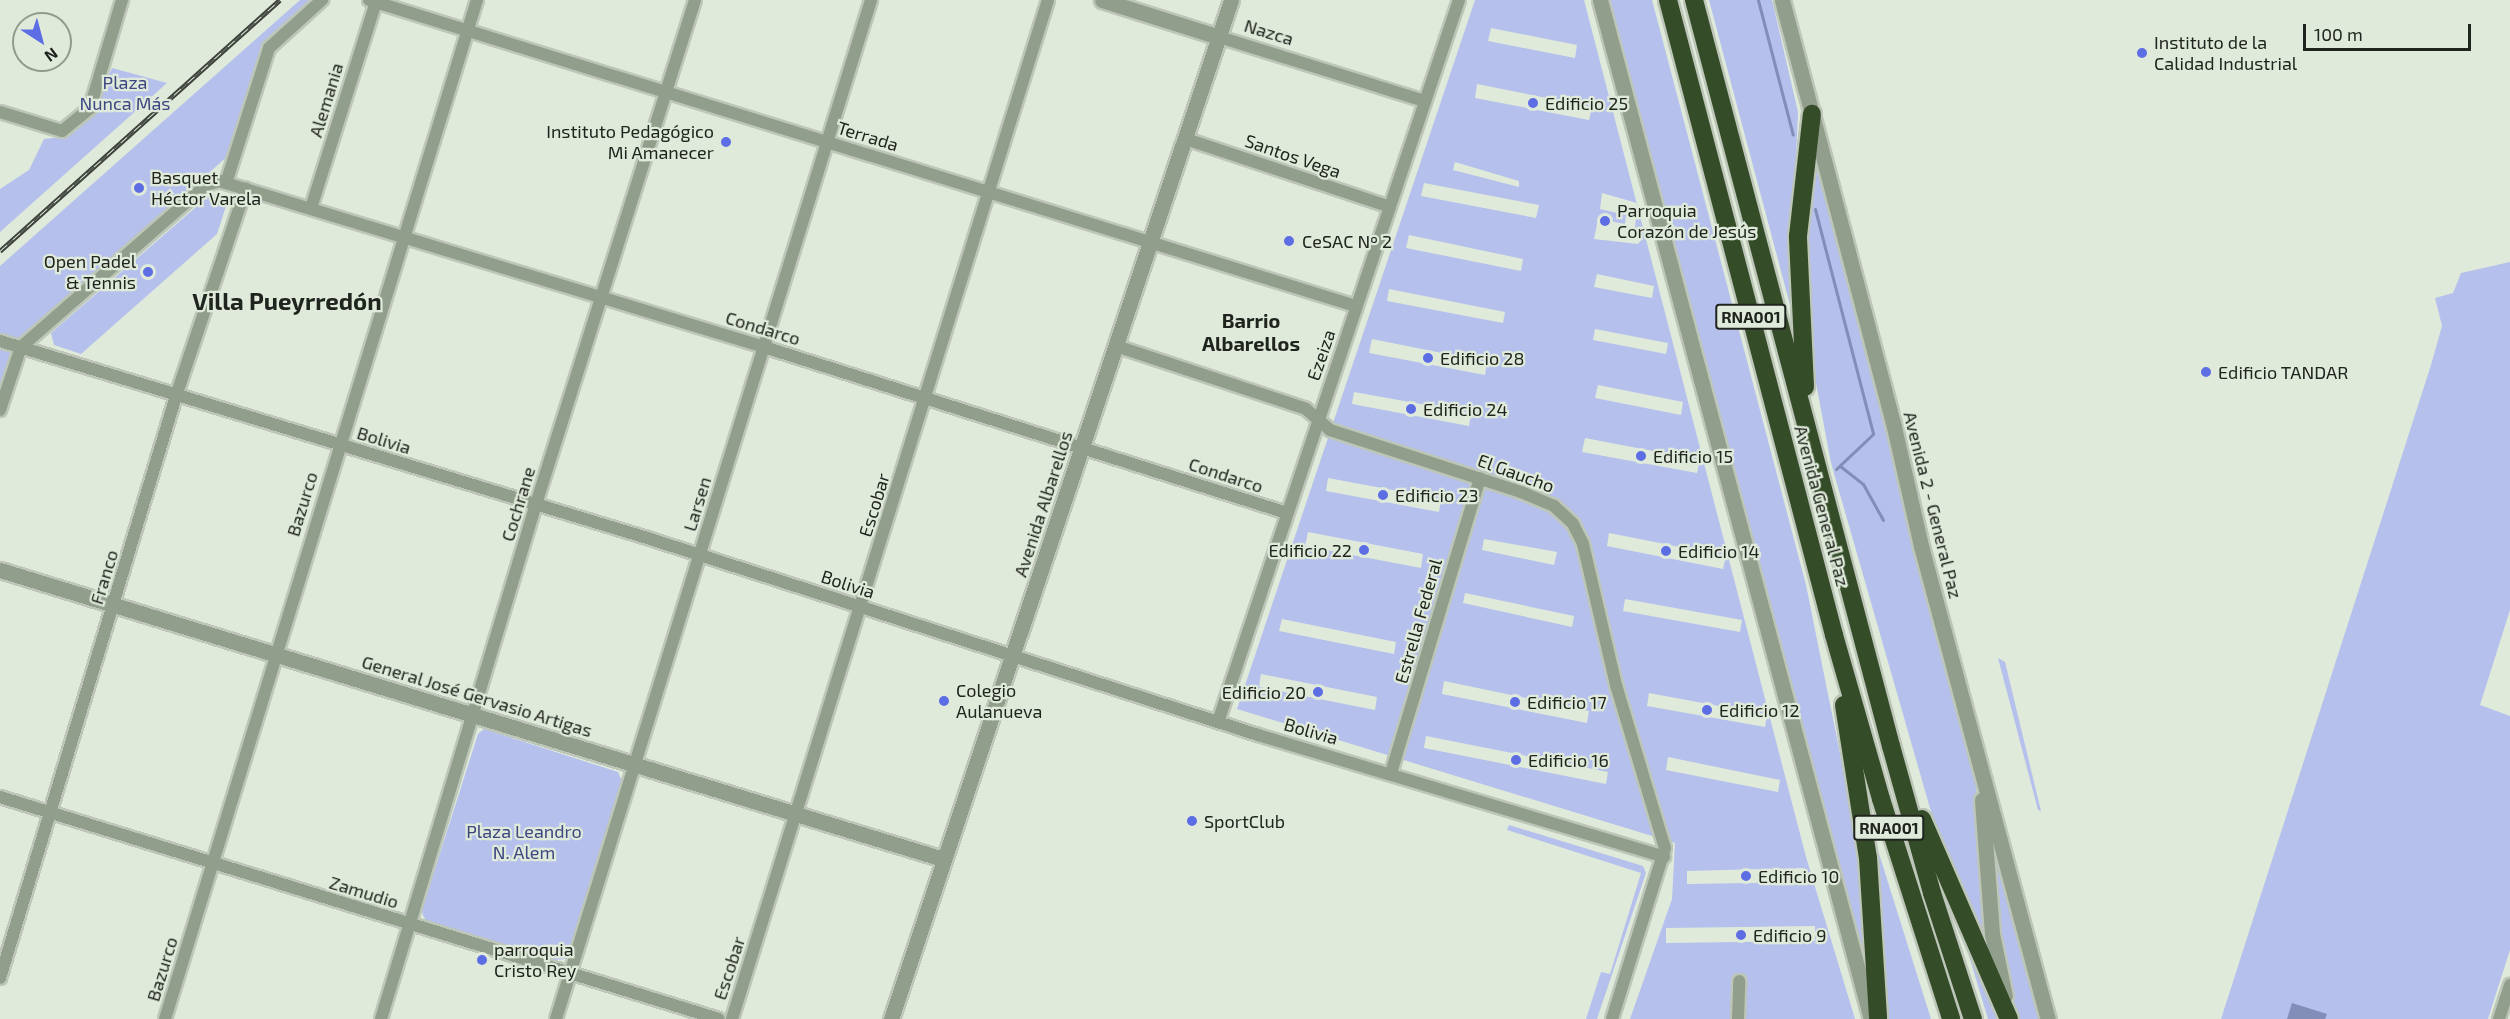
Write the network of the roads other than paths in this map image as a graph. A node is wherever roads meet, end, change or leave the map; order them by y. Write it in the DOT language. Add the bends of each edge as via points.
graph roads {
  1 [pos="122,0"];
  2 [pos="322,0"];
  3 [pos="477,0"];
  4 [pos="695,0"];
  5 [pos="871,0"];
  6 [pos="1048,0"];
  7 [pos="1102,0"];
  8 [pos="1231,0"];
  9 [pos="1459,0"];
  10 [pos="1600,0"];
  11 [pos="1668,0"];
  12 [pos="1694,0"];
  13 [pos="1782,0"];
  14 [pos="373,1"];
  15 [pos="466,32"];
  16 [pos="1219,36"];
  17 [pos="666,92"];
  18 [pos="1425,101"];
  19 [pos="0,112"];
  20 [pos="1812,114"];
  21 [pos="1186,139"];
  22 [pos="827,142"];
  23 [pos="226,183"];
  24 [pos="246,188"];
  25 [pos="989,191"];
  26 [pos="1390,207"];
  27 [pos="311,208"];
  28 [pos="405,235"];
  29 [pos="1151,243"];
  30 [pos="601,298"];
  31 [pos="1356,306"];
  32 [pos="0,341"];
  33 [pos="1116,346"];
  34 [pos="21,347"];
  35 [pos="764,347"];
  36 [pos="176,396"];
  37 [pos="925,400"];
  38 [pos="0,410"];
  39 [pos="1318,421"];
  40 [pos="1808,431"];
  41 [pos="338,445"];
  42 [pos="1082,447"];
  43 [pos="1480,478"];
  44 [pos="536,504"];
  45 [pos="1287,513"];
  46 [pos="700,556"];
  47 [pos="0,570"];
  48 [pos="115,604"];
  49 [pos="861,607"];
  50 [pos="1834,635"];
  51 [pos="275,654"];
  52 [pos="1013,657"];
  53 [pos="475,716"];
  54 [pos="1218,722"];
  55 [pos="1891,746"];
  56 [pos="1978,760"];
  57 [pos="635,765"];
  58 [pos="1390,773"];
  59 [pos="0,797"];
  60 [pos="52,812"];
  61 [pos="797,815"];
  62 [pos="1664,857"];
  63 [pos="943,859"];
  64 [pos="213,863"];
  65 [pos="410,925"];
  66 [pos="569,973"];
  67 [pos="0,978"];
  68 [pos="1739,981"];
  69 [pos="2510,985"];
  70 [pos="165,1019"];
  71 [pos="381,1019"];
  72 [pos="556,1019"];
  73 [pos="718,1019"];
  74 [pos="732,1019"];
  75 [pos="891,1019"];
  76 [pos="1612,1019"];
  77 [pos="1738,1019"];
  78 [pos="1871,1019"];
  79 [pos="1878,1019"];
  80 [pos="1951,1019"];
  81 [pos="1974,1019"];
  82 [pos="2010,1019"];
  83 [pos="2048,1019"];
  84 [pos="2499,1019"];
  1 -- 19 [label="street" via="90,108 62,131"];
  2 -- 23 [label="street" via="269,48"];
  3 -- 15 [label="street, Bazurco"];
  4 -- 17 [label="street, Cochrane"];
  5 -- 22 [label="street, Larsen"];
  6 -- 25 [label="street, Escobar"];
  7 -- 16 [label="street, Nazca"];
  8 -- 16 [label="street, Avenida Albarellos"];
  9 -- 18 [label="street, Ezeiza"];
  10 -- 78 [label="street"];
  11 -- 50 [label="highway, Avenida General Paz / RNA001"];
  12 -- 40 [label="highway, Avenida General Paz / RNA001"];
  13 -- 20 [label="street, Avenida 2 - General Paz"];
  14 -- 15 [label="street, Terrada"];
  14 -- 27 [label="street, Alemania"];
  15 -- 17 [label="street, Terrada"];
  15 -- 28 [label="street, Bazurco"];
  16 -- 18 [label="street, Nazca"];
  16 -- 21 [label="street, Avenida Albarellos"];
  17 -- 22 [label="street, Terrada"];
  17 -- 30 [label="street, Cochrane"];
  18 -- 26 [label="street, Ezeiza"];
  20 -- 40 [label="highway" via="1798,236"];
  20 -- 56 [label="street, Avenida 2 - General Paz"];
  21 -- 26 [label="street, Santos Vega"];
  21 -- 29 [label="street, Avenida Albarellos"];
  22 -- 25 [label="street, Terrada"];
  22 -- 35 [label="street, Larsen"];
  23 -- 24 [label="street, Condarco"];
  23 -- 34 [label="street" via="212,181 206,185"];
  24 -- 27 [label="street, Condarco"];
  24 -- 36 [label="street, Franco"];
  25 -- 29 [label="street, Terrada"];
  25 -- 37 [label="street, Escobar"];
  26 -- 31 [label="street, Ezeiza"];
  27 -- 28 [label="street, Condarco"];
  28 -- 30 [label="street, Condarco"];
  28 -- 41 [label="street, Bazurco"];
  29 -- 31 [label="street, Terrada"];
  29 -- 33 [label="street, Avenida Albarellos"];
  30 -- 35 [label="street, Condarco"];
  30 -- 44 [label="street, Cochrane"];
  31 -- 39 [label="street, Ezeiza"];
  32 -- 34 [label="street, Bolivia"];
  33 -- 39 [label="street, El Gaucho" via="1306,409"];
  33 -- 42 [label="street, Avenida Albarellos"];
  34 -- 36 [label="street, Bolivia"];
  34 -- 38 [label="street"];
  35 -- 37 [label="street, Condarco"];
  35 -- 46 [label="street, Larsen"];
  36 -- 41 [label="street, Bolivia"];
  36 -- 48 [label="street, Franco"];
  37 -- 42 [label="street, Condarco"];
  37 -- 49 [label="street, Escobar"];
  39 -- 43 [label="street, El Gaucho" via="1329,430"];
  39 -- 45 [label="street, Ezeiza"];
  40 -- 55 [label="highway, Avenida General Paz / RNA001"];
  41 -- 44 [label="street, Bolivia"];
  41 -- 51 [label="street, Bazurco"];
  42 -- 45 [label="street, Condarco"];
  42 -- 52 [label="street, Avenida Albarellos"];
  43 -- 58 [label="street, Estrella Federal"];
  43 -- 62 [label="street, El Gaucho" via="1554,506 1580,535 1616,685 1662,832"];
  44 -- 46 [label="street, Bolivia"];
  44 -- 53 [label="street, Cochrane"];
  45 -- 54 [label="street, Ezeiza"];
  46 -- 49 [label="street, Bolivia"];
  46 -- 57 [label="street, Larsen"];
  47 -- 48 [label="street, General José Gervasio Artigas"];
  48 -- 51 [label="street, General José Gervasio Artigas"];
  48 -- 60 [label="street, Franco"];
  49 -- 52 [label="street, Bolivia"];
  49 -- 61 [label="street, Escobar"];
  50 -- 79 [label="highway" via="1868,858"];
  50 -- 80 [label="highway, Avenida General Paz / RNA001" via="1894,843"];
  51 -- 53 [label="street, General José Gervasio Artigas"];
  51 -- 64 [label="street, Bazurco"];
  52 -- 54 [label="street, Bolivia"];
  52 -- 63 [label="street, Avenida Albarellos"];
  53 -- 57 [label="street, General José Gervasio Artigas"];
  53 -- 65 [label="street, Cochrane"];
  54 -- 58 [label="street, Bolivia"];
  55 -- 81 [label="highway, Avenida General Paz / RNA001" via="1932,893"];
  55 -- 82 [label="highway"];
  56 -- 82 [label="street" via="1992,934"];
  56 -- 83 [label="street, Avenida 2 - General Paz"];
  57 -- 61 [label="street, General José Gervasio Artigas"];
  57 -- 66 [label="street, Larsen"];
  58 -- 62 [label="street, Bolivia"];
  59 -- 60 [label="street, Zamudio"];
  60 -- 64 [label="street, Zamudio"];
  60 -- 67 [label="street, Franco"];
  61 -- 63 [label="street, General José Gervasio Artigas"];
  61 -- 74 [label="street, Escobar"];
  62 -- 76 [label="street"];
  63 -- 75 [label="street, Avenida Albarellos"];
  64 -- 65 [label="street, Zamudio"];
  64 -- 70 [label="street, Bazurco"];
  65 -- 66 [label="street, Zamudio"];
  65 -- 71 [label="street, Cochrane"];
  66 -- 72 [label="street, Larsen"];
  66 -- 73 [label="street, Zamudio"];
  68 -- 77 [label="street"];
  69 -- 84 [label="street"];
}
